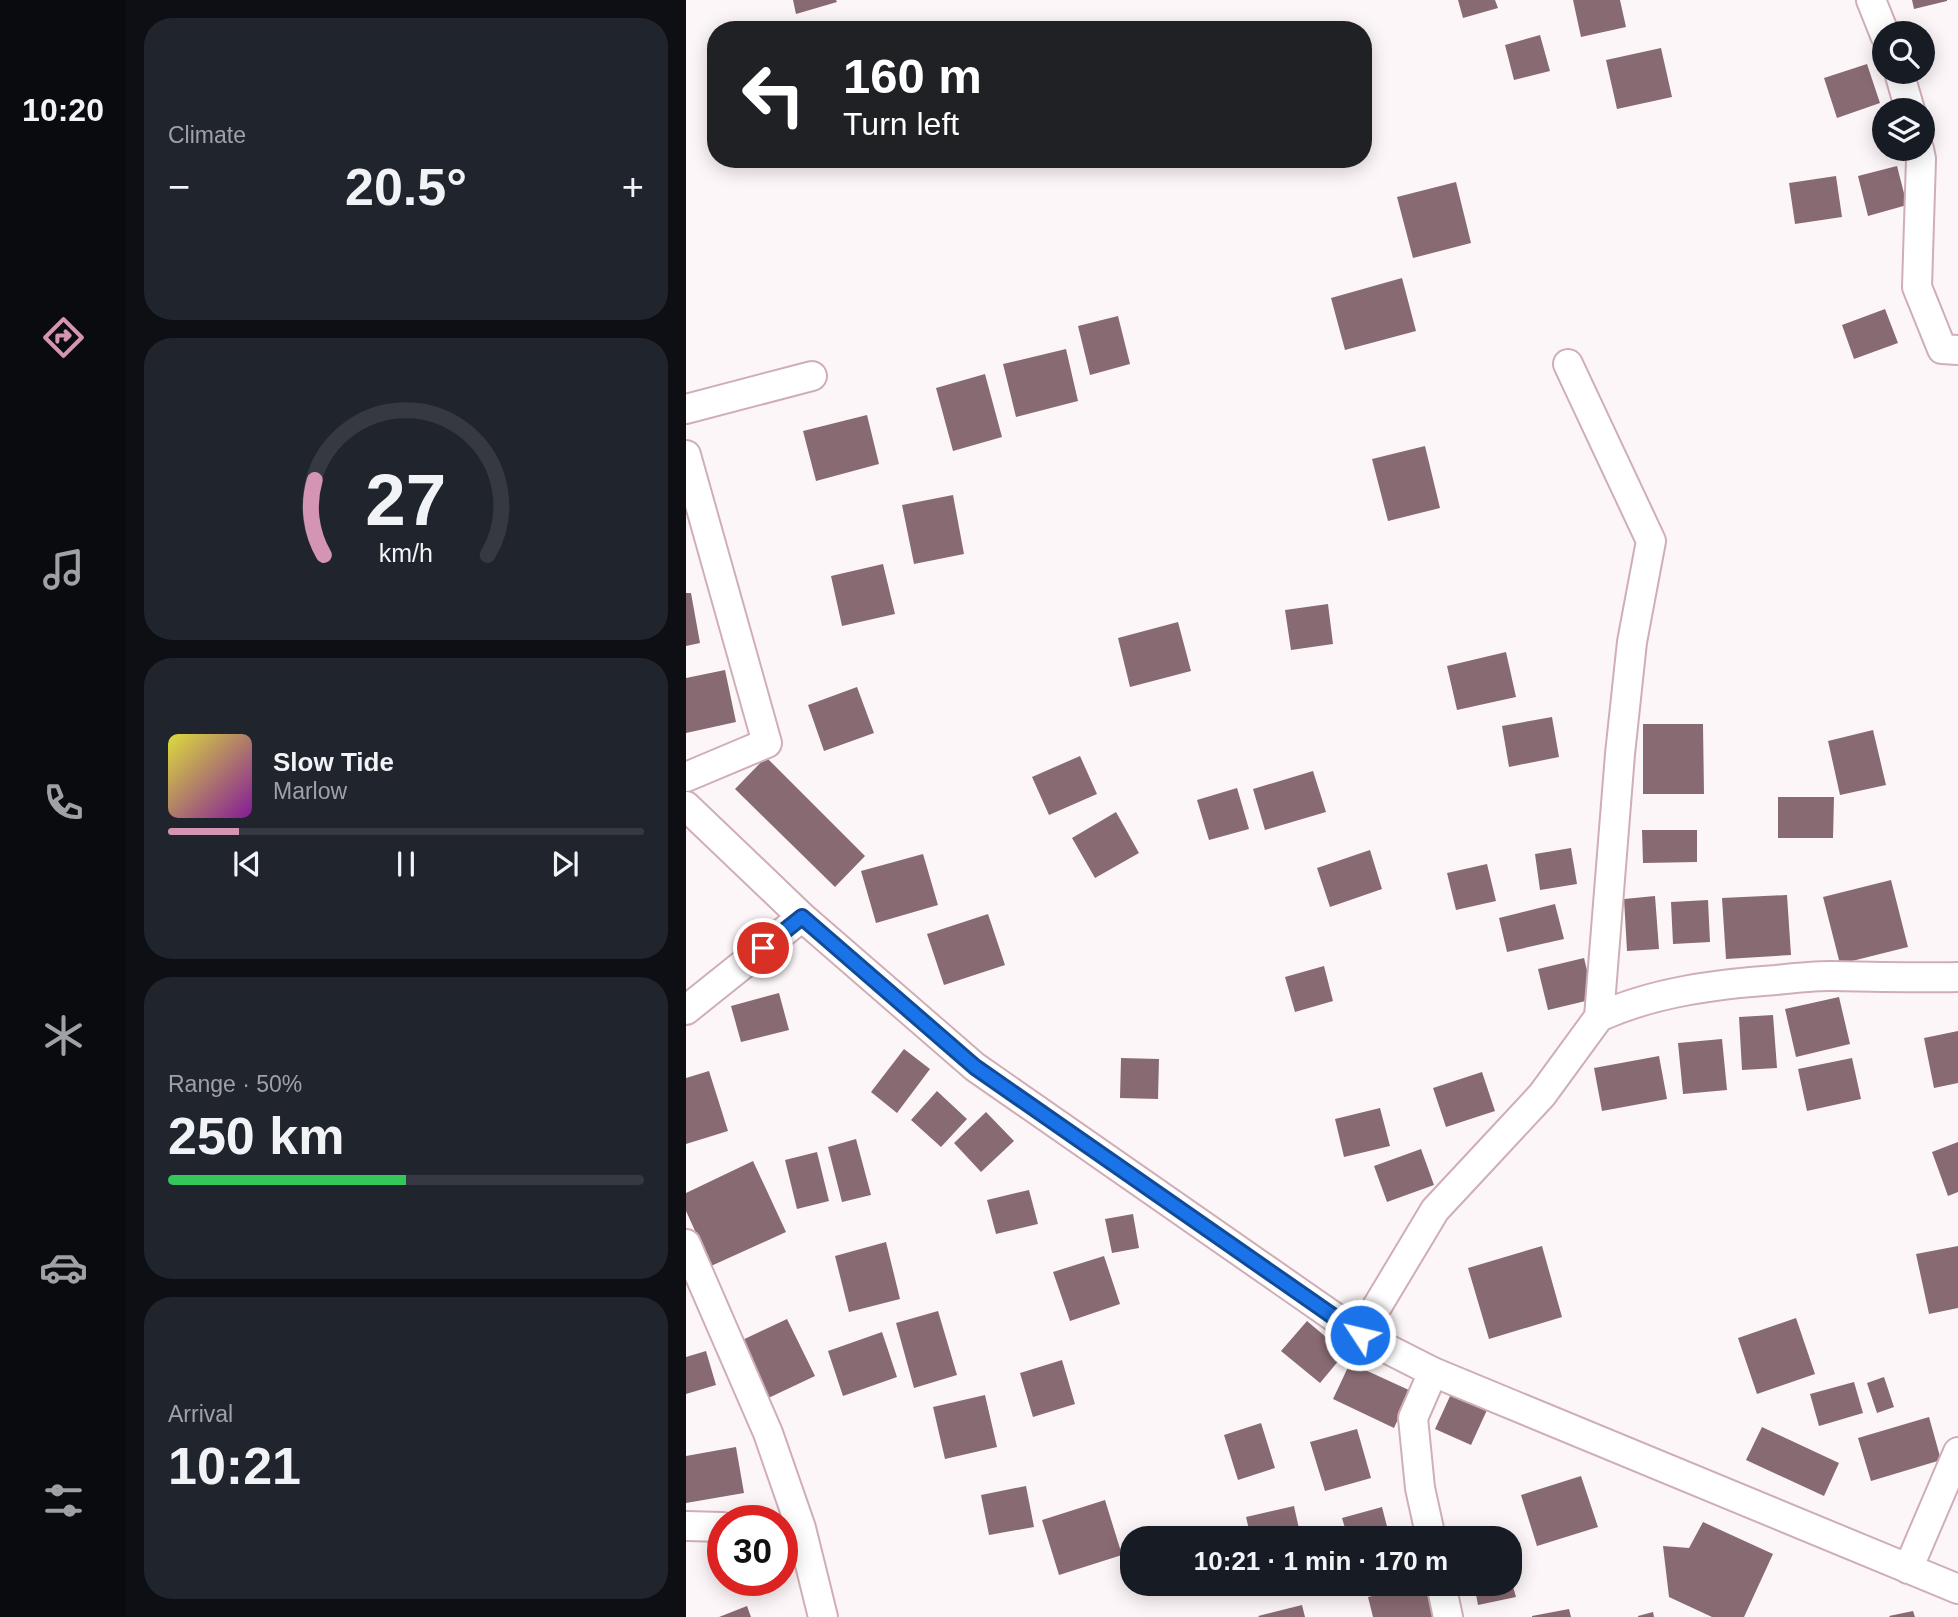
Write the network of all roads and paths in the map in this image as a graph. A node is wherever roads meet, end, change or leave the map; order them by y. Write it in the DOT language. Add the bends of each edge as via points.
graph roads {
  1 [pos="1871,0"];
  2 [pos="1879,21"];
  3 [pos="1922,161"];
  4 [pos="1958,349"];
  5 [pos="1568,364"];
  6 [pos="812,376"];
  7 [pos="686,409"];
  8 [pos="686,455"];
  9 [pos="686,777"];
  10 [pos="686,806"];
  11 [pos="802,917"];
  12 [pos="1958,977"];
  13 [pos="686,1010"];
  14 [pos="1599,1017"];
  15 [pos="686,1244"];
  16 [pos="1360,1335"];
  17 [pos="1433,1372"];
  18 [pos="1958,1452"];
  19 [pos="786,1505"];
  20 [pos="686,1526"];
  21 [pos="1428,1526"];
  22 [pos="707,1527"];
  23 [pos="798,1545"];
  24 [pos="1908,1569"];
  25 [pos="1958,1589"];
  26 [pos="1444,1596"];
  27 [pos="823,1617"];
  28 [pos="1448,1617"];
  1 -- 2 [label="street"];
  3 -- 4 [label="street" via="1917,287 1942,349"];
  5 -- 14 [label="street" via="1651,541 1632,642"];
  6 -- 7 [label="street"];
  8 -- 9 [label="street" via="767,743"];
  10 -- 11 [label="street"];
  11 -- 13 [label="street"];
  11 -- 16 [label="street" via="975,1067"];
  12 -- 14 [label="street" via="1828,976 1755,981 1674,993"];
  14 -- 16 [label="street" via="1542,1095 1435,1210"];
  15 -- 19 [label="street" via="768,1433"];
  16 -- 17 [label="street"];
  17 -- 21 [label="street" via="1413,1418"];
  17 -- 24 [label="street"];
  18 -- 24 [label="street"];
  20 -- 22 [label="street"];
  23 -- 27 [label="street"];
  24 -- 25 [label="street"];
  26 -- 28 [label="street"];
}
